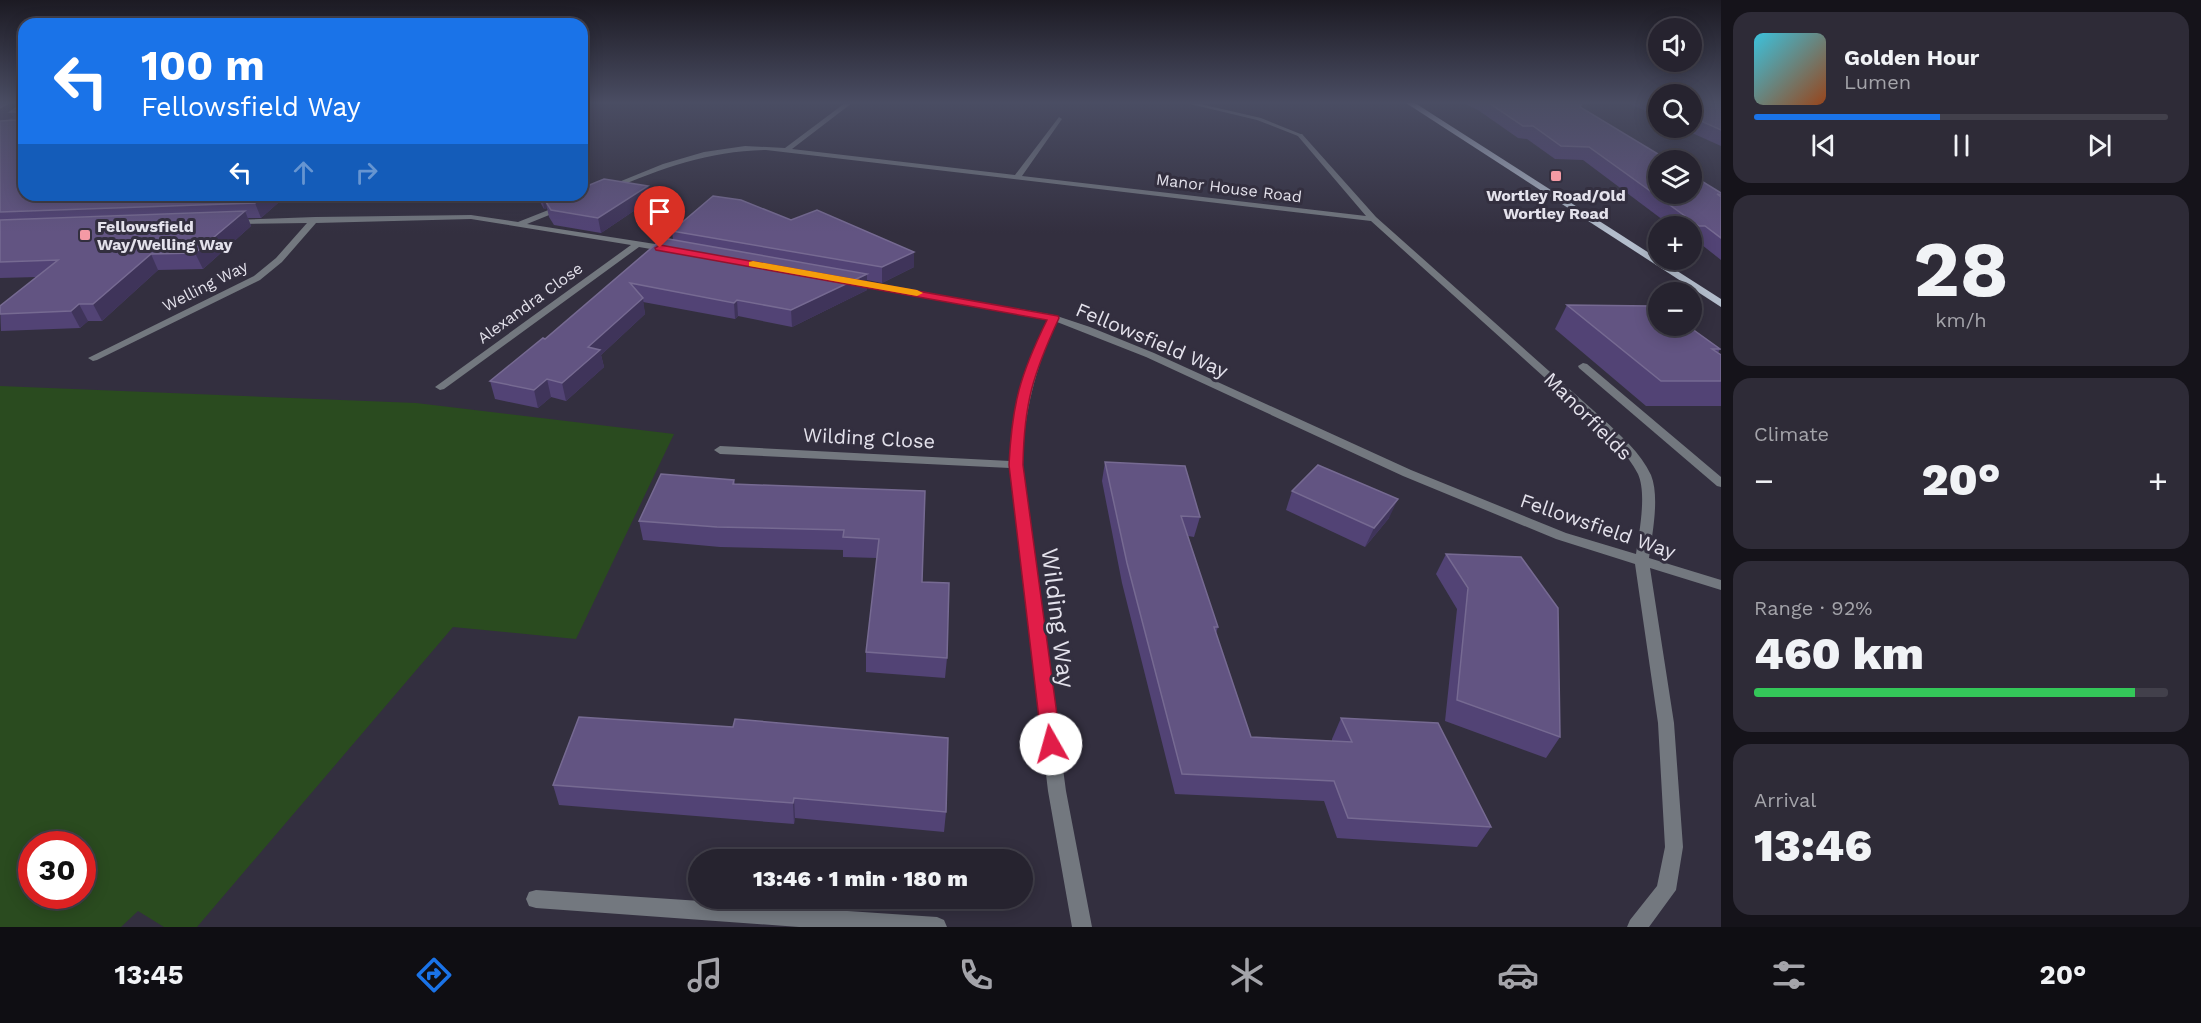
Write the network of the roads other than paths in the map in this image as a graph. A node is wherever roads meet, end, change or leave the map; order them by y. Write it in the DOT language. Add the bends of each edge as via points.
graph roads {
  1 [pos="792,146"];
  2 [pos="1039,146"];
  3 [pos="1310,146"];
  4 [pos="1477,146"];
  5 [pos="787,150"];
  6 [pos="1018,176"];
  7 [pos="604,189"];
  8 [pos="573,202"];
  9 [pos="315,219"];
  10 [pos="1373,219"];
  11 [pos="227,222"];
  12 [pos="521,223"];
  13 [pos="638,244"];
  14 [pos="683,252"];
  15 [pos="843,280"];
  16 [pos="1721,304"];
  17 [pos="1054,318"];
  18 [pos="93,358"];
  19 [pos="1583,366"];
  20 [pos="440,387"];
  21 [pos="720,450"];
  22 [pos="1016,465"];
  23 [pos="1721,483"];
  24 [pos="1642,563"];
  25 [pos="1721,585"];
  26 [pos="536,899"];
  27 [pos="937,927"];
  28 [pos="1082,927"];
  29 [pos="1637,927"];
  1 -- 5 [label="street"];
  2 -- 6 [label="street"];
  3 -- 10 [label="street, Manorfields"];
  4 -- 16 [label="main road"];
  5 -- 6 [label="street, Manor House Road"];
  5 -- 7 [label="street, Manor House Road" via="746,147 695,155"];
  6 -- 10 [label="street, Manor House Road"];
  8 -- 12 [label="street"];
  9 -- 11 [label="street"];
  9 -- 12 [label="street" via="446,216"];
  9 -- 18 [label="street, Welling Way" via="279,260 257,278"];
  10 -- 24 [label="street, Manorfields" via="1627,449 1644,476 1649,509"];
  12 -- 13 [label="street"];
  13 -- 14 [label="street"];
  13 -- 20 [label="street, Alexandra Close"];
  15 -- 17 [label="street, Fellowsfield Way"];
  17 -- 22 [label="street, Wilding Way" via="1024,389 1017,426"];
  17 -- 24 [label="street, Fellowsfield Way" via="1150,355 1428,482 1561,536"];
  19 -- 23 [label="street"];
  21 -- 22 [label="street, Wilding Close"];
  22 -- 28 [label="street, Wilding Way" via="1057,791"];
  24 -- 25 [label="street, Fellowsfield Way"];
  24 -- 29 [label="street, Manorfields" via="1666,723 1674,847 1666,890"];
  26 -- 27 [label="street"];
}
